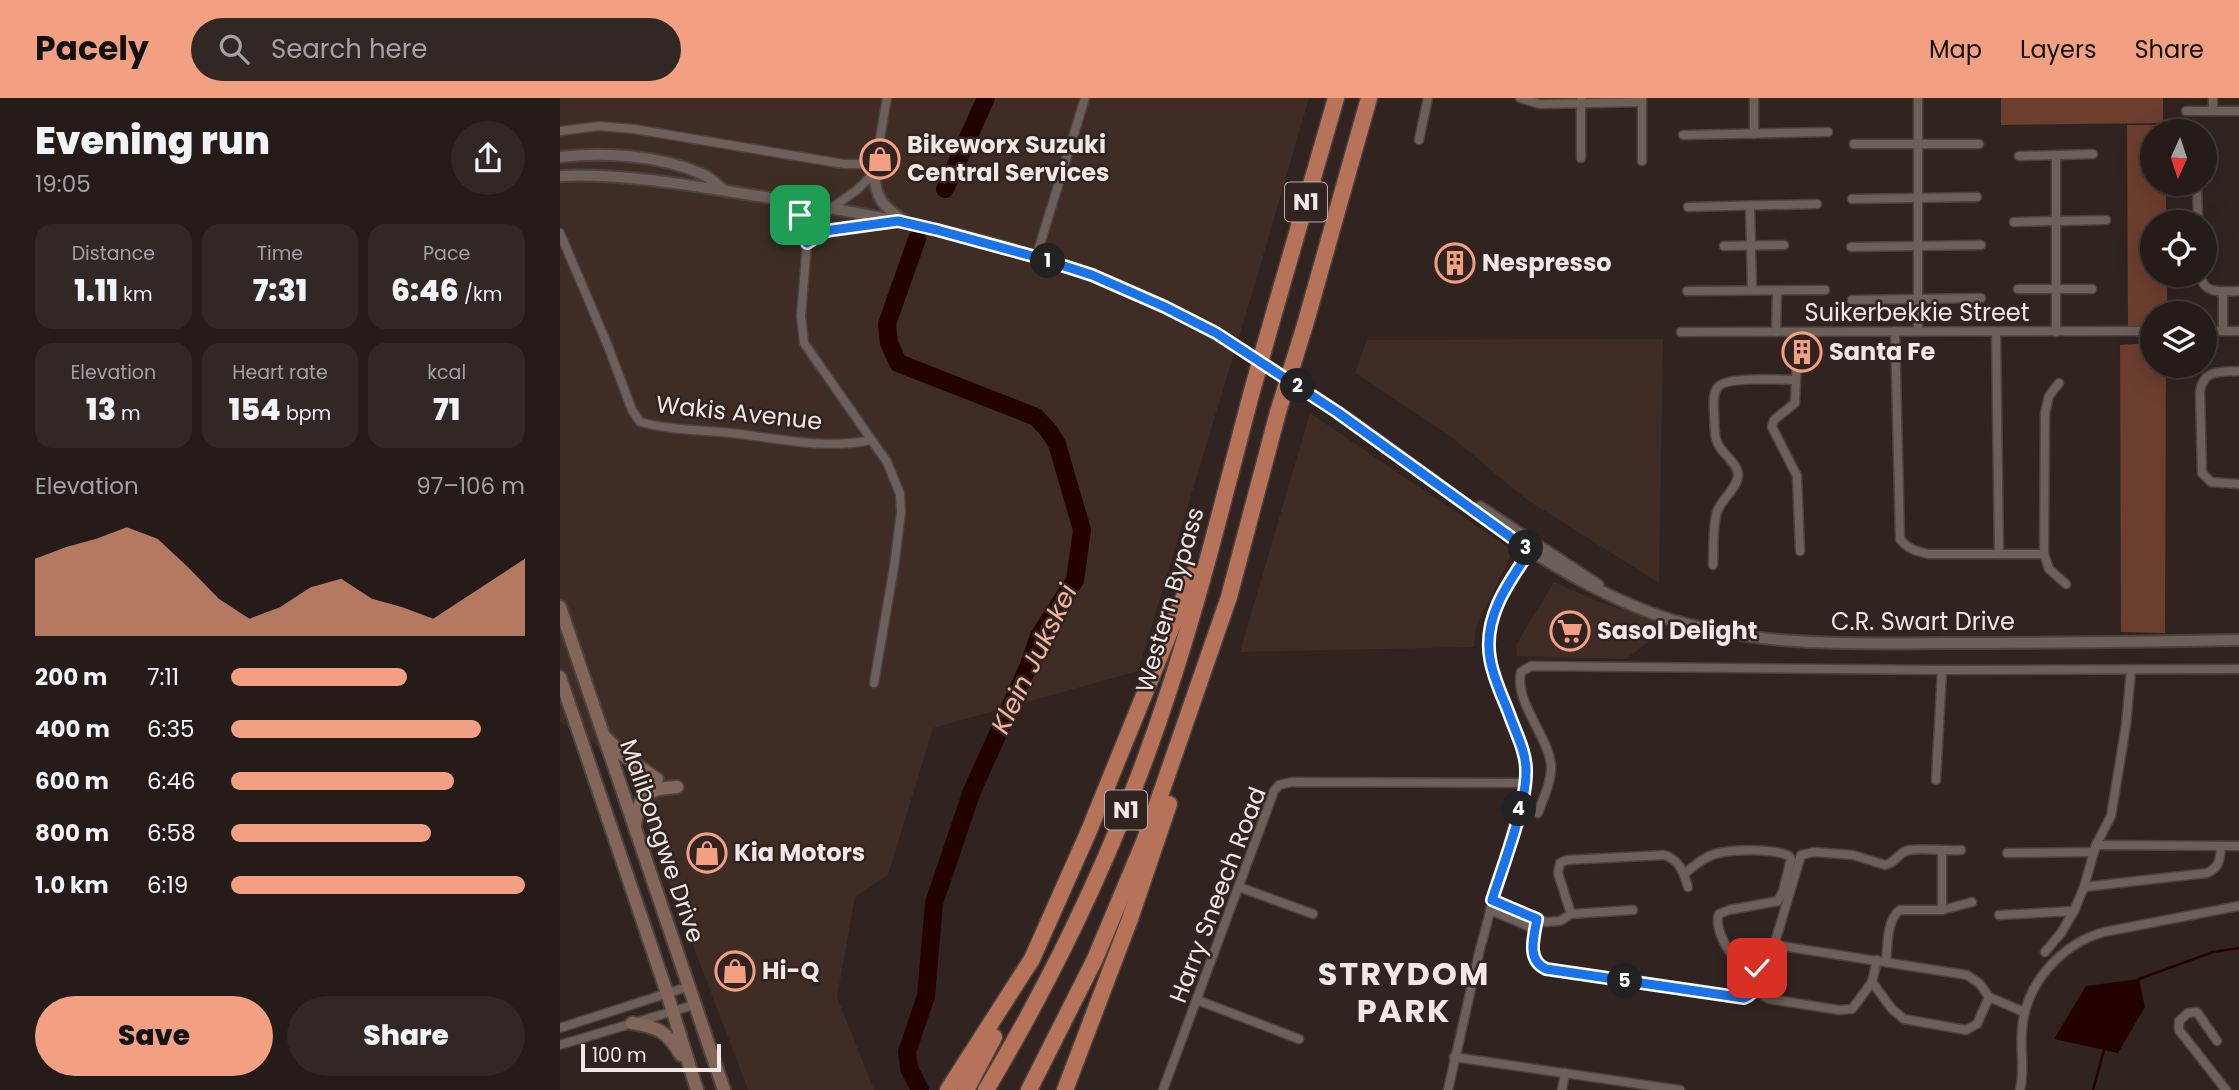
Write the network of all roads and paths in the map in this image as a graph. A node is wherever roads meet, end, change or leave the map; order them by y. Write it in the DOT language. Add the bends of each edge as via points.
graph roads {
  1 [pos="887,98"];
  2 [pos="1084,98"];
  3 [pos="1336,98"];
  4 [pos="1369,98"];
  5 [pos="1428,98"];
  6 [pos="1520,98"];
  7 [pos="1754,98"];
  8 [pos="1918,98"];
  9 [pos="2213,98"];
  10 [pos="1581,100"];
  11 [pos="1642,100"];
  12 [pos="2186,111"];
  13 [pos="2213,111"];
  14 [pos="2239,111"];
  15 [pos="560,131"];
  16 [pos="1828,132"];
  17 [pos="1754,134"];
  18 [pos="1683,135"];
  19 [pos="1419,140"];
  20 [pos="1854,144"];
  21 [pos="1918,144"];
  22 [pos="1979,144"];
  23 [pos="2093,154"];
  24 [pos="2019,156"];
  25 [pos="2056,156"];
  26 [pos="560,157"];
  27 [pos="876,158"];
  28 [pos="1581,158"];
  29 [pos="1643,161"];
  30 [pos="874,173"];
  31 [pos="560,176"];
  32 [pos="726,191"];
  33 [pos="1919,197"];
  34 [pos="1977,197"];
  35 [pos="1852,199"];
  36 [pos="783,200"];
  37 [pos="1817,204"];
  38 [pos="1750,206"];
  39 [pos="1688,207"];
  40 [pos="830,209"];
  41 [pos="2106,220"];
  42 [pos="2056,221"];
  43 [pos="902,222"];
  44 [pos="2014,222"];
  45 [pos="560,233"];
  46 [pos="807,243"];
  47 [pos="1784,245"];
  48 [pos="1981,245"];
  49 [pos="1724,246"];
  50 [pos="1751,246"];
  51 [pos="1919,246"];
  52 [pos="1851,247"];
  53 [pos="1036,257"];
  54 [pos="2205,287"];
  55 [pos="2018,289"];
  56 [pos="2092,289"];
  57 [pos="1752,290"];
  58 [pos="1825,290"];
  59 [pos="2055,290"];
  60 [pos="1687,291"];
  61 [pos="1777,291"];
  62 [pos="2223,291"];
  63 [pos="2239,291"];
  64 [pos="1981,298"];
  65 [pos="1918,299"];
  66 [pos="1852,300"];
  67 [pos="1895,331"];
  68 [pos="1917,331"];
  69 [pos="2140,331"];
  70 [pos="2217,331"];
  71 [pos="2223,331"];
  72 [pos="2239,331"];
  73 [pos="1681,332"];
  74 [pos="1776,332"];
  75 [pos="1798,332"];
  76 [pos="1996,332"];
  77 [pos="2056,332"];
  78 [pos="2239,371"];
  79 [pos="1796,380"];
  80 [pos="2059,383"];
  81 [pos="871,440"];
  82 [pos="2239,484"];
  83 [pos="1220,510"];
  84 [pos="1532,547"];
  85 [pos="1800,551"];
  86 [pos="1998,554"];
  87 [pos="2044,554"];
  88 [pos="1713,565"];
  89 [pos="2066,584"];
  90 [pos="1229,597"];
  91 [pos="560,607"];
  92 [pos="2239,640"];
  93 [pos="2239,669"];
  94 [pos="1942,670"];
  95 [pos="2132,670"];
  96 [pos="560,677"];
  97 [pos="874,684"];
  98 [pos="603,735"];
  99 [pos="657,779"];
  100 [pos="1936,780"];
  101 [pos="1525,783"];
  102 [pos="677,787"];
  103 [pos="1538,813"];
  104 [pos="635,828"];
  105 [pos="2221,846"];
  106 [pos="2239,846"];
  107 [pos="2095,848"];
  108 [pos="1961,850"];
  109 [pos="1942,851"];
  110 [pos="2007,853"];
  111 [pos="1684,874"];
  112 [pos="1239,887"];
  113 [pos="1688,887"];
  114 [pos="2084,887"];
  115 [pos="1492,900"];
  116 [pos="1972,902"];
  117 [pos="2239,906"];
  118 [pos="1942,909"];
  119 [pos="1490,910"];
  120 [pos="1633,910"];
  121 [pos="2074,911"];
  122 [pos="1313,914"];
  123 [pos="1571,915"];
  124 [pos="1998,915"];
  125 [pos="1537,919"];
  126 [pos="1535,929"];
  127 [pos="1775,945"];
  128 [pos="2045,952"];
  129 [pos="1031,959"];
  130 [pos="1882,961"];
  131 [pos="1872,982"];
  132 [pos="690,986"];
  133 [pos="667,993"];
  134 [pos="1989,997"];
  135 [pos="1197,1000"];
  136 [pos="697,1004"];
  137 [pos="672,1011"];
  138 [pos="2024,1012"];
  139 [pos="632,1023"];
  140 [pos="560,1028"];
  141 [pos="1299,1039"];
  142 [pos="2217,1041"];
  143 [pos="560,1045"];
  144 [pos="1454,1057"];
  145 [pos="689,1067"];
  146 [pos="1565,1073"];
  147 [pos="696,1090"];
  148 [pos="724,1090"];
  149 [pos="948,1090"];
  150 [pos="965,1090"];
  151 [pos="986,1090"];
  152 [pos="1029,1090"];
  153 [pos="1065,1090"];
  154 [pos="1163,1090"];
  155 [pos="1448,1090"];
  156 [pos="1562,1090"];
  157 [pos="1680,1090"];
  158 [pos="2020,1090"];
  159 [pos="2226,1090"];
  1 -- 27 [label="street"];
  2 -- 53 [label="street"];
  3 -- 83 [label="highway, Western Bypass / N1, bridge"];
  4 -- 90 [label="highway, Western Bypass / N1, bridge"];
  5 -- 19 [label="street"];
  6 -- 10 [label="street" via="1540,104"];
  7 -- 17 [label="street"];
  8 -- 21 [label="street"];
  9 -- 13 [label="street"];
  10 -- 11 [label="street"];
  10 -- 28 [label="street"];
  11 -- 29 [label="street"];
  12 -- 13 [label="street"];
  13 -- 14 [label="street"];
  15 -- 27 [label="street" via="599,126 634,129 844,164"];
  16 -- 17 [label="street"];
  17 -- 18 [label="street"];
  20 -- 21 [label="street"];
  21 -- 22 [label="street"];
  21 -- 33 [label="street"];
  23 -- 25 [label="street"];
  24 -- 25 [label="street"];
  25 -- 42 [label="street"];
  26 -- 32 [label="street, C.R. Swart Drive" via="632,157 674,165 704,175"];
  27 -- 30 [label="street"];
  30 -- 40 [label="street"];
  30 -- 43 [label="street" via="883,206"];
  31 -- 32 [label="street, C.R. Swart Drive" via="604,176"];
  32 -- 36 [label="street, C.R. Swart Drive"];
  33 -- 34 [label="street"];
  33 -- 35 [label="street"];
  33 -- 51 [label="street"];
  36 -- 40 [label="street, C.R. Swart Drive"];
  36 -- 46 [label="street" via="804,222"];
  37 -- 38 [label="street"];
  38 -- 39 [label="street"];
  38 -- 50 [label="street"];
  40 -- 43 [label="street, C.R. Swart Drive"];
  40 -- 46 [label="street"];
  41 -- 42 [label="street"];
  42 -- 44 [label="street"];
  42 -- 59 [label="street"];
  43 -- 46 [label="street" via="832,230"];
  43 -- 53 [label="street, C.R. Swart Drive"];
  45 -- 81 [label="street, Wakis Avenue" via="640,422 817,442"];
  46 -- 81 [label="street" via="801,316 804,343"];
  47 -- 50 [label="street"];
  48 -- 51 [label="street"];
  49 -- 50 [label="street"];
  50 -- 57 [label="street"];
  51 -- 52 [label="street"];
  51 -- 65 [label="street"];
  53 -- 84 [label="street, C.R. Swart Drive" via="1118,286 1216,333"];
  54 -- 62 [label="street"];
  55 -- 59 [label="street"];
  56 -- 59 [label="street"];
  57 -- 60 [label="street"];
  57 -- 61 [label="street"];
  58 -- 61 [label="street"];
  59 -- 77 [label="street"];
  61 -- 74 [label="street"];
  62 -- 63 [label="street"];
  62 -- 71 [label="street"];
  64 -- 65 [label="street"];
  65 -- 66 [label="street"];
  65 -- 68 [label="street"];
  67 -- 68 [label="street, Suikerbekkie Street"];
  67 -- 75 [label="street, Suikerbekkie Street"];
  67 -- 86 [label="street" via="1900,539 1928,554"];
  68 -- 76 [label="street, Suikerbekkie Street"];
  69 -- 77 [label="street, Suikerbekkie Street"];
  70 -- 71 [label="street"];
  71 -- 72 [label="street"];
  73 -- 74 [label="street, Suikerbekkie Street"];
  74 -- 75 [label="street, Suikerbekkie Street"];
  75 -- 79 [label="street"];
  76 -- 77 [label="street, Suikerbekkie Street"];
  76 -- 86 [label="street"];
  78 -- 82 [label="street" via="2207,375 2200,391 2202,473 2211,482"];
  79 -- 85 [label="street" via="1795,403 1772,427 1797,476"];
  79 -- 88 [label="street" via="1734,380 1717,388 1716,439 1738,474 1716,516"];
  80 -- 87 [label="street" via="2049,396 2045,413"];
  81 -- 97 [label="street" via="896,480 901,512"];
  83 -- 129 [label="highway" via="1088,833"];
  83 -- 151 [label="highway, Western Bypass / N1" via="1170,687 1125,814 1070,933"];
  84 -- 92 [label="street, C.R. Swart Drive" via="1580,582 1655,614 1728,634 1827,644"];
  84 -- 101 [label="street" via="1494,612 1489,648 1493,672 1523,752"];
  86 -- 87 [label="street"];
  87 -- 89 [label="street" via="2049,569"];
  90 -- 152 [label="highway, Western Bypass / N1" via="1144,842 1094,959"];
  90 -- 153 [label="highway" via="1159,838"];
  91 -- 98 [label="main road, Malibongwe Drive"];
  93 -- 95 [label="street"];
  94 -- 95 [label="street"];
  94 -- 100 [label="street"];
  94 -- 103 [label="street" via="1524,668 1520,687 1551,769"];
  95 -- 107 [label="street" via="2111,816"];
  96 -- 133 [label="main road, Malibongwe Drive"];
  98 -- 99 [label="main road"];
  98 -- 104 [label="main road, Malibongwe Drive"];
  101 -- 112 [label="street, Harry Sneech Road" via="1279,785"];
  101 -- 115 [label="street"];
  102 -- 104 [label="main road" via="648,792 637,810"];
  104 -- 132 [label="main road, Malibongwe Drive"];
  105 -- 106 [label="street"];
  105 -- 107 [label="street"];
  105 -- 114 [label="street" via="2219,864 2207,873"];
  107 -- 110 [label="street"];
  107 -- 114 [label="street"];
  108 -- 109 [label="street"];
  109 -- 118 [label="street"];
  109 -- 127 [label="street" via="1909,850 1885,865 1853,855 1801,855"];
  111 -- 113 [label="street"];
  111 -- 123 [label="street" via="1675,860 1664,855 1563,861 1558,873"];
  111 -- 126 [label="street" via="1704,859 1727,852 1779,852 1791,859 1778,901 1729,910 1717,919 1735,958 1758,970 1749,996 1546,969 1534,960"];
  112 -- 122 [label="street"];
  112 -- 135 [label="street, Harry Sneech Road"];
  114 -- 121 [label="street"];
  115 -- 119 [label="street"];
  115 -- 125 [label="street"];
  116 -- 118 [label="street"];
  117 -- 138 [label="street" via="2083,939 2044,972"];
  118 -- 130 [label="street" via="1905,909 1894,914"];
  119 -- 126 [label="street"];
  119 -- 144 [label="street"];
  120 -- 123 [label="street"];
  121 -- 124 [label="street"];
  121 -- 128 [label="street"];
  123 -- 125 [label="street" via="1551,923"];
  125 -- 126 [label="street"];
  127 -- 130 [label="street"];
  127 -- 131 [label="street" via="1762,986 1763,996 1769,999 1847,1011 1857,1005"];
  129 -- 149 [label="highway"];
  129 -- 150 [label="highway"];
  130 -- 131 [label="street"];
  130 -- 134 [label="street" via="1967,975"];
  131 -- 134 [label="street" via="1904,1019 1966,1030 1977,1024"];
  132 -- 133 [label="street"];
  132 -- 136 [label="main road, Malibongwe Drive"];
  133 -- 137 [label="main road, Malibongwe Drive"];
  133 -- 140 [label="street"];
  134 -- 138 [label="street"];
  135 -- 141 [label="street"];
  135 -- 154 [label="street, Harry Sneech Road"];
  136 -- 137 [label="street"];
  136 -- 148 [label="main road, Malibongwe Drive"];
  137 -- 139 [label="street"];
  137 -- 145 [label="main road, Malibongwe Drive"];
  138 -- 158 [label="street"];
  139 -- 143 [label="street"];
  139 -- 145 [label="main road" via="663,1032"];
  142 -- 159 [label="street" via="2197,1012 2179,1021 2179,1030"];
  144 -- 146 [label="street"];
  144 -- 155 [label="street"];
  145 -- 147 [label="main road, Malibongwe Drive"];
  146 -- 156 [label="street"];
  146 -- 157 [label="street"];
}
